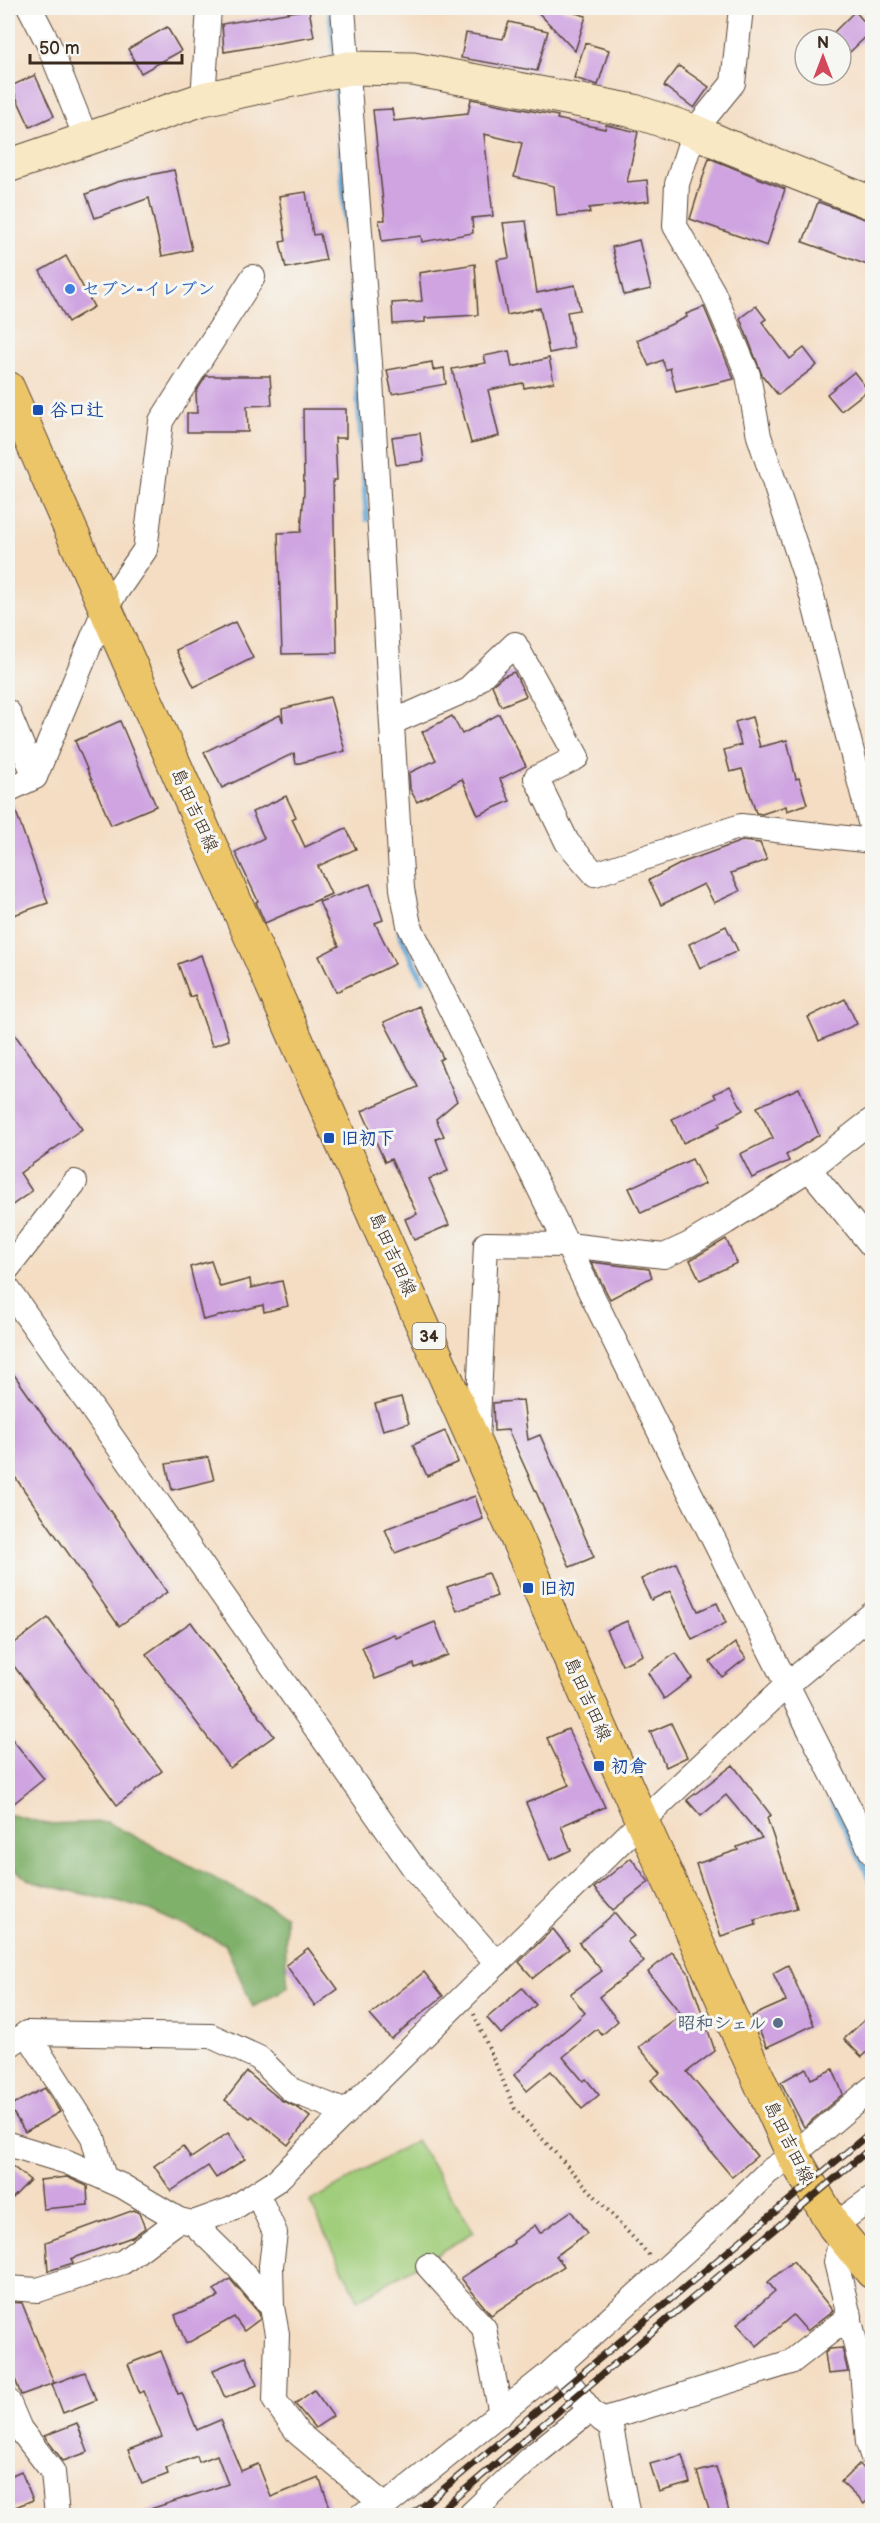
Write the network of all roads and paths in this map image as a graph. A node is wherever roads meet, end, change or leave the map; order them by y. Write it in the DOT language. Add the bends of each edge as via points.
graph roads {
  1 [pos="30,8"];
  2 [pos="209,8"];
  3 [pos="343,8"];
  4 [pos="741,8"];
  5 [pos="349,68"];
  6 [pos="203,99"];
  7 [pos="694,131"];
  8 [pos="86,138"];
  9 [pos="8,166"];
  10 [pos="873,203"];
  11 [pos="253,277"];
  12 [pos="8,388"];
  13 [pos="105,608"];
  14 [pos="8,711"];
  15 [pos="393,722"];
  16 [pos="35,777"];
  17 [pos="8,790"];
  18 [pos="873,830"];
  19 [pos="873,841"];
  20 [pos="873,1120"];
  21 [pos="809,1169"];
  22 [pos="75,1182"];
  23 [pos="568,1245"];
  24 [pos="873,1246"];
  25 [pos="8,1268"];
  26 [pos="8,1289"];
  27 [pos="477,1446"];
  28 [pos="873,1614"];
  29 [pos="788,1684"];
  30 [pos="642,1821"];
  31 [pos="873,1853"];
  32 [pos="497,1964"];
  33 [pos="466,1994"];
  34 [pos="17,2040"];
  35 [pos="873,2088"];
  36 [pos="346,2112"];
  37 [pos="8,2144"];
  38 [pos="792,2155"];
  39 [pos="104,2178"];
  40 [pos="257,2193"];
  41 [pos="873,2198"];
  42 [pos="186,2221"];
  43 [pos="840,2233"];
  44 [pos="428,2266"];
  45 [pos="663,2270"];
  46 [pos="873,2272"];
  47 [pos="8,2289"];
  48 [pos="272,2307"];
  49 [pos="850,2316"];
  50 [pos="557,2367"];
  51 [pos="8,2401"];
  52 [pos="501,2414"];
  53 [pos="596,2415"];
  54 [pos="873,2455"];
  55 [pos="385,2506"];
  56 [pos="57,2516"];
  57 [pos="360,2516"];
  58 [pos="469,2516"];
  59 [pos="628,2516"];
  1 -- 8 [label="street"];
  2 -- 6 [label="street"];
  3 -- 5 [label="street"];
  4 -- 7 [label="street" via="733,83"];
  5 -- 6 [label="street"];
  5 -- 7 [label="street" via="413,69 634,111"];
  5 -- 15 [label="street"];
  6 -- 8 [label="street"];
  7 -- 10 [label="street"];
  7 -- 18 [label="street" via="677,184 675,226 713,292 748,375 759,436 812,596"];
  8 -- 9 [label="street"];
  11 -- 13 [label="street" via="161,421 145,550"];
  12 -- 13 [label="main road, 島田吉田線 / 34"];
  13 -- 16 [label="street"];
  13 -- 27 [label="main road, 島田吉田線 / 34"];
  14 -- 16 [label="street"];
  15 -- 19 [label="street" via="468,689 515,644 577,757 536,778 567,842 595,874 741,826"];
  15 -- 23 [label="street" via="402,889 409,926"];
  16 -- 17 [label="street"];
  20 -- 21 [label="street"];
  21 -- 23 [label="street" via="726,1222 663,1256"];
  21 -- 24 [label="street"];
  22 -- 25 [label="street"];
  23 -- 27 [label="street" via="486,1244"];
  23 -- 29 [label="street"];
  26 -- 32 [label="street" via="416,1871"];
  27 -- 30 [label="main road, 島田吉田線 / 34"];
  28 -- 29 [label="street"];
  29 -- 30 [label="street"];
  29 -- 31 [label="street"];
  30 -- 32 [label="street"];
  30 -- 38 [label="main road, 島田吉田線 / 34"];
  32 -- 33 [label="street"];
  33 -- 36 [label="street"];
  33 -- 45 [label="path" via="515,2109"];
  34 -- 36 [label="street" via="211,2036 259,2058 291,2090"];
  34 -- 39 [label="street" via="93,2137"];
  35 -- 38 [label="street"];
  36 -- 40 [label="street" via="277,2180"];
  37 -- 39 [label="street"];
  38 -- 43 [label="main road, 島田吉田線 / 34"];
  38 -- 45 [label="street" via="768,2172"];
  39 -- 42 [label="street"];
  40 -- 42 [label="street" via="232,2209"];
  40 -- 48 [label="street" via="275,2233"];
  41 -- 43 [label="street"];
  42 -- 47 [label="street" via="123,2262 38,2290"];
  42 -- 48 [label="street" via="238,2267"];
  43 -- 46 [label="main road, 島田吉田線 / 34"];
  43 -- 49 [label="street" via="836,2262"];
  44 -- 52 [label="street" via="484,2328"];
  45 -- 50 [label="street"];
  48 -- 55 [label="street" via="277,2334 275,2401 298,2433"];
  49 -- 53 [label="street" via="791,2362"];
  49 -- 54 [label="street"];
  50 -- 52 [label="street"];
  50 -- 53 [label="street"];
  51 -- 56 [label="street" via="21,2429 53,2472"];
  52 -- 55 [label="street"];
  53 -- 58 [label="street" via="529,2459"];
  53 -- 59 [label="street" via="611,2427"];
  55 -- 57 [label="street"];
}
